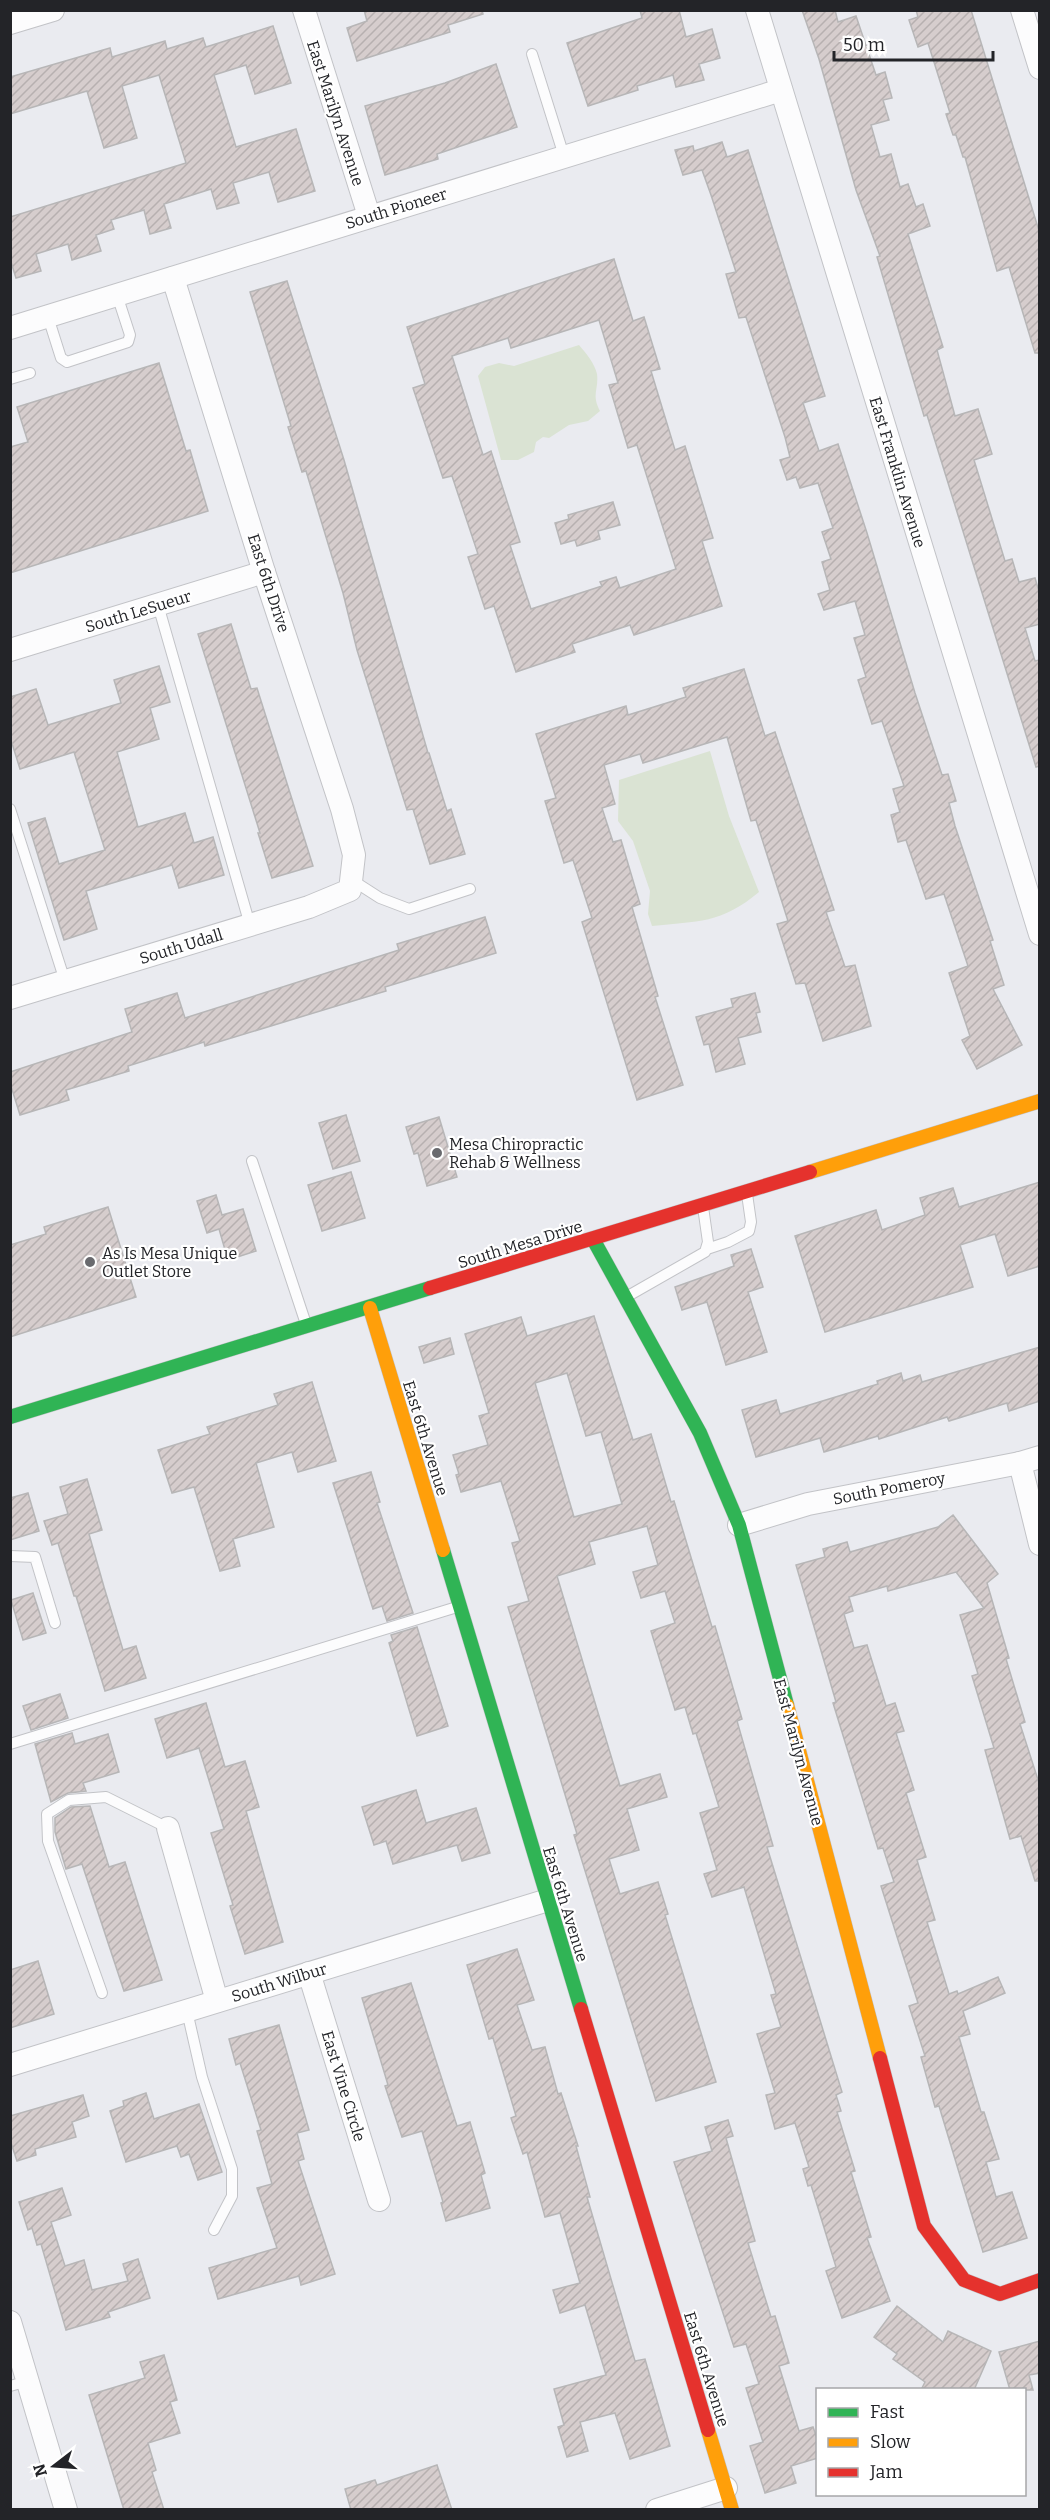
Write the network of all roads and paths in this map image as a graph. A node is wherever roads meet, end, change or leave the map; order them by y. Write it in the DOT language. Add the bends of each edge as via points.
graph roads {
  1 [pos="304,10"];
  2 [pos="757,10"];
  3 [pos="1022,10"];
  4 [pos="46,11"];
  5 [pos="10,23"];
  6 [pos="532,54"];
  7 [pos="1040,68"];
  8 [pos="781,90"];
  9 [pos="564,156"];
  10 [pos="369,216"];
  11 [pos="173,278"];
  12 [pos="117,295"];
  13 [pos="48,317"];
  14 [pos="10,328"];
  15 [pos="30,373"];
  16 [pos="10,379"];
  17 [pos="264,572"];
  18 [pos="158,605"];
  19 [pos="10,650"];
  20 [pos="10,808"];
  21 [pos="351,885"];
  22 [pos="470,889"];
  23 [pos="250,925"];
  24 [pos="1040,934"];
  25 [pos="65,981"];
  26 [pos="10,998"];
  27 [pos="1040,1101"];
  28 [pos="252,1161"];
  29 [pos="746,1192"];
  30 [pos="703,1205"];
  31 [pos="593,1239"];
  32 [pos="706,1249"];
  33 [pos="625,1297"];
  34 [pos="369,1308"];
  35 [pos="307,1327"];
  36 [pos="10,1417"];
  37 [pos="1030,1460"];
  38 [pos="739,1525"];
  39 [pos="1040,1544"];
  40 [pos="10,1556"];
  41 [pos="460,1606"];
  42 [pos="55,1623"];
  43 [pos="10,1744"];
  44 [pos="168,1828"];
  45 [pos="548,1900"];
  46 [pos="309,1973"];
  47 [pos="102,1993"];
  48 [pos="217,2001"];
  49 [pos="187,2011"];
  50 [pos="10,2065"];
  51 [pos="379,2200"];
  52 [pos="214,2230"];
  53 [pos="1040,2280"];
  54 [pos="10,2322"];
  55 [pos="19,2383"];
  56 [pos="729,2499"];
  57 [pos="66,2510"];
  58 [pos="657,2510"];
  1 -- 10 [label="street, East Marilyn Avenue"];
  2 -- 8 [label="street, East Franklin Avenue"];
  3 -- 7 [label="street"];
  4 -- 5 [label="street"];
  6 -- 9 [label="lane"];
  8 -- 9 [label="street, South Pioneer"];
  8 -- 24 [label="street, East Franklin Avenue"];
  9 -- 10 [label="street, South Pioneer"];
  10 -- 11 [label="street, South Pioneer"];
  11 -- 12 [label="street, South Pioneer"];
  11 -- 17 [label="street, East 6th Drive"];
  12 -- 13 [label="street, South Pioneer"];
  12 -- 13 [label="lane" via="130,334 128,342 67,362 60,358"];
  13 -- 14 [label="street, South Pioneer"];
  15 -- 16 [label="lane"];
  17 -- 18 [label="street, South LeSueur"];
  17 -- 21 [label="street, East 6th Drive" via="342,809 354,855"];
  18 -- 19 [label="street, South LeSueur"];
  18 -- 23 [label="lane"];
  20 -- 25 [label="lane"];
  21 -- 22 [label="lane" via="409,909"];
  21 -- 23 [label="street, South Udall" via="309,907"];
  23 -- 25 [label="street, South Udall"];
  25 -- 26 [label="street, South Udall"];
  27 -- 29 [label="street, South Mesa Drive"];
  28 -- 35 [label="lane"];
  29 -- 30 [label="street, South Mesa Drive"];
  29 -- 32 [label="lane" via="749,1231"];
  30 -- 31 [label="street, South Mesa Drive"];
  30 -- 32 [label="lane"];
  31 -- 33 [label="street, East Marilyn Avenue"];
  31 -- 34 [label="street, South Mesa Drive"];
  32 -- 33 [label="lane"];
  33 -- 38 [label="street, East Marilyn Avenue" via="700,1434"];
  34 -- 35 [label="street, South Mesa Drive"];
  34 -- 41 [label="street, East 6th Avenue"];
  35 -- 36 [label="street, South Mesa Drive"];
  37 -- 38 [label="street, South Pomeroy" via="808,1504"];
  37 -- 39 [label="street"];
  38 -- 53 [label="street, East Marilyn Avenue" via="924,2226 964,2280 1000,2294"];
  40 -- 42 [label="lane" via="35,1557"];
  41 -- 43 [label="lane"];
  41 -- 45 [label="street, East 6th Avenue"];
  44 -- 47 [label="lane" via="106,1797 69,1800 47,1814 48,1841"];
  44 -- 48 [label="street"];
  45 -- 46 [label="street, South Wilbur"];
  45 -- 56 [label="street, East 6th Avenue"];
  46 -- 48 [label="street, South Wilbur"];
  46 -- 51 [label="street, East Vine Circle"];
  48 -- 49 [label="street, South Wilbur"];
  49 -- 50 [label="street, South Wilbur"];
  49 -- 52 [label="lane" via="202,2077 232,2169 232,2196"];
  54 -- 55 [label="street"];
  55 -- 57 [label="street"];
  56 -- 58 [label="street"];
}
